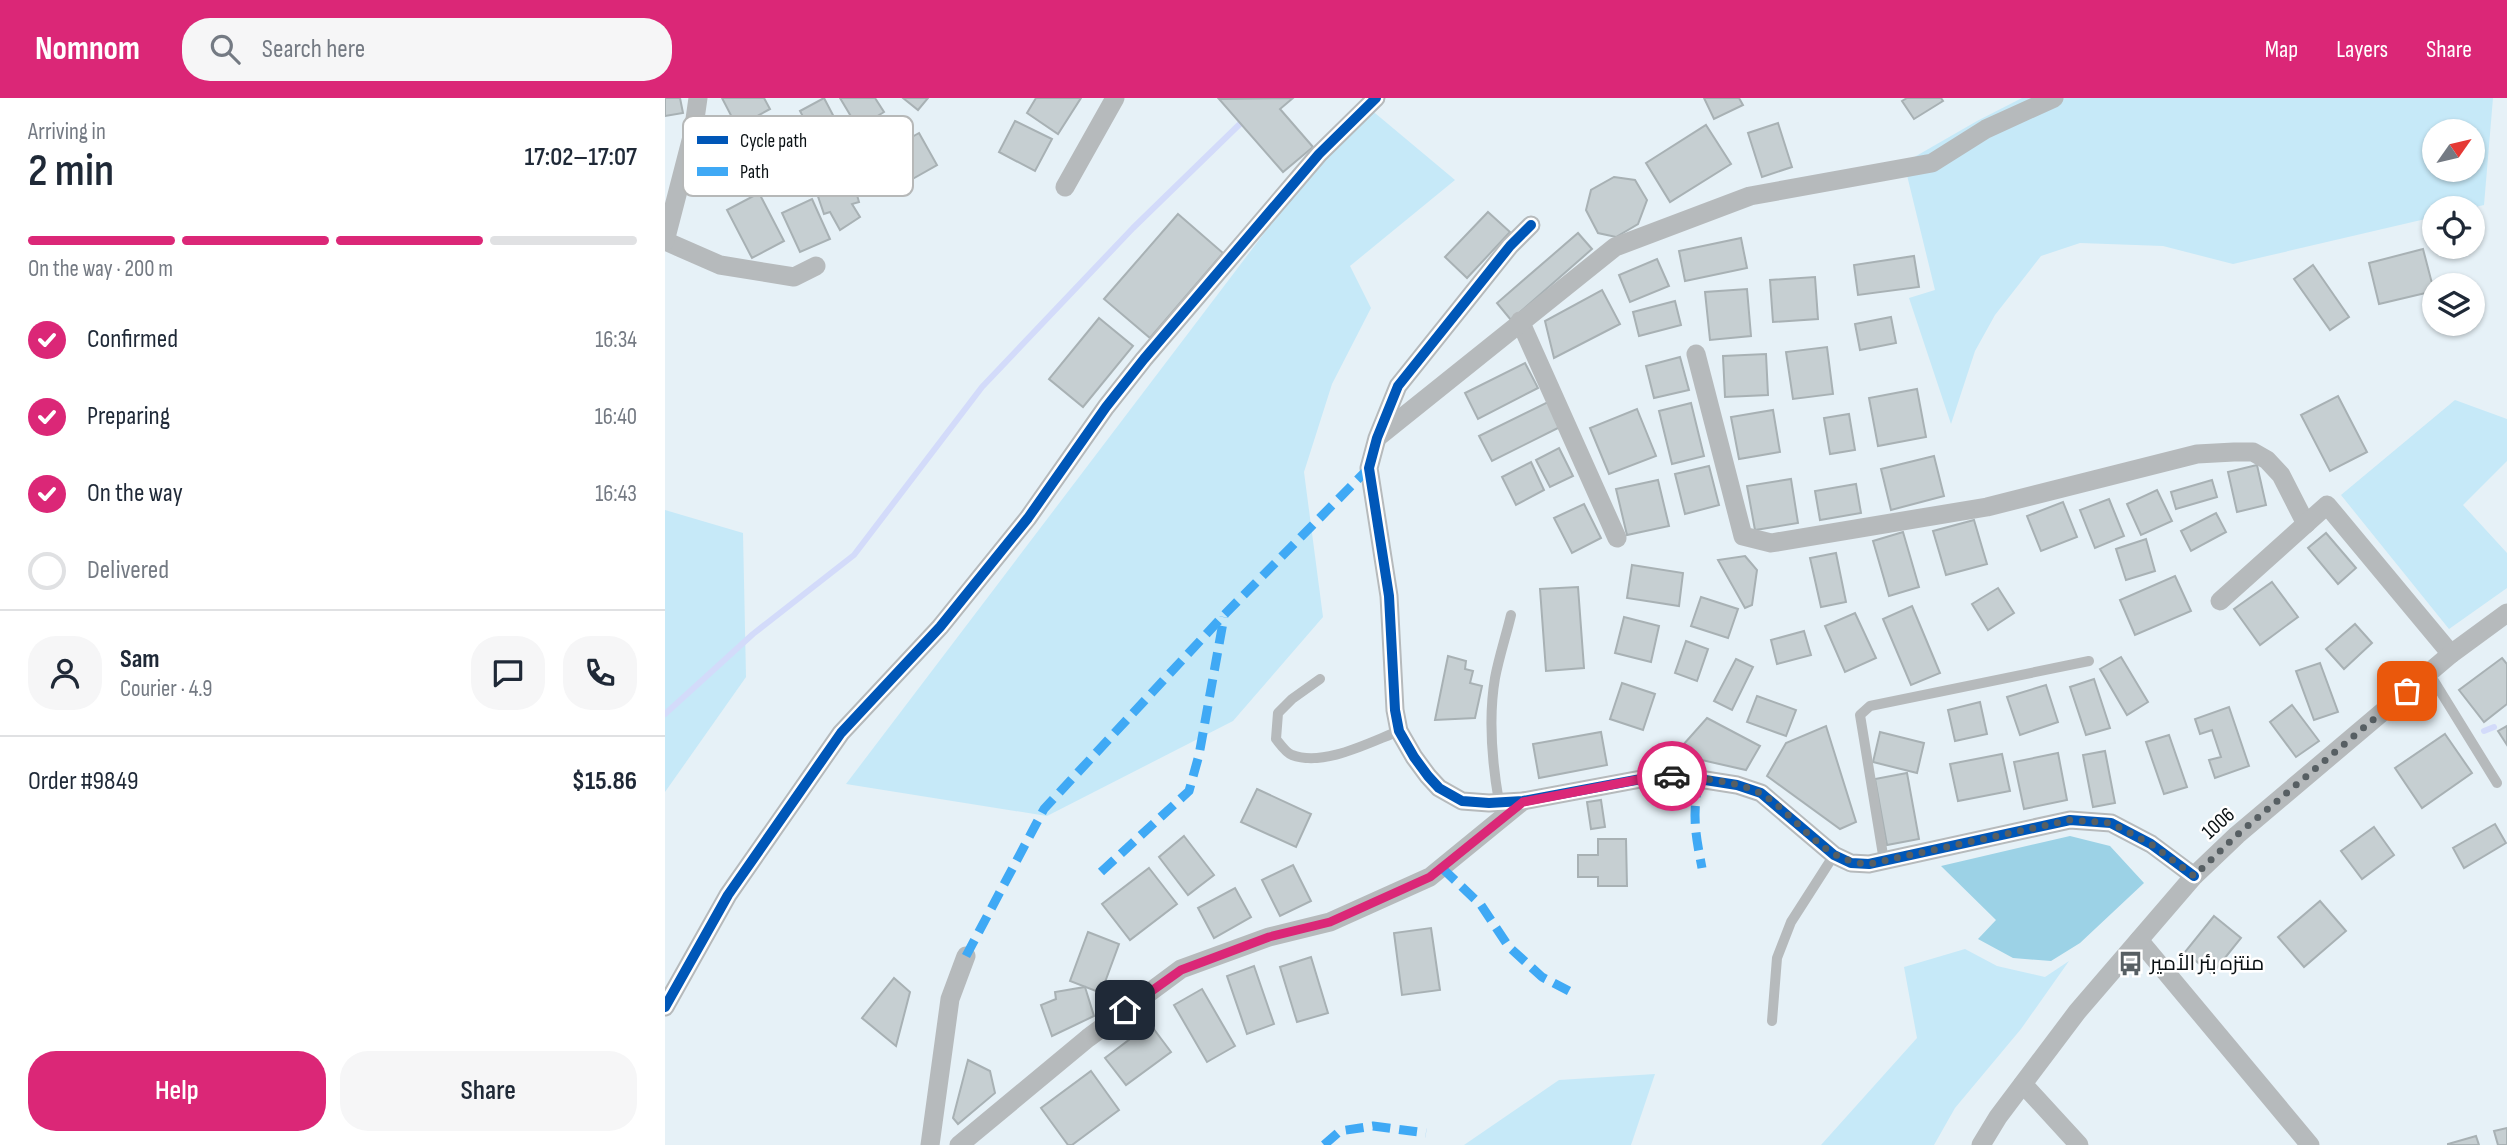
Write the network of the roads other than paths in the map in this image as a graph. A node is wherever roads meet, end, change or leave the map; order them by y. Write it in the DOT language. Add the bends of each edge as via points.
graph roads {
  1 [pos="698,98"];
  2 [pos="1115,98"];
  3 [pos="1376,98"];
  4 [pos="2054,98"];
  5 [pos="696,116"];
  6 [pos="683,172"];
  7 [pos="1065,187"];
  8 [pos="1531,225"];
  9 [pos="665,241"];
  10 [pos="816,266"];
  11 [pos="1520,321"];
  12 [pos="1696,354"];
  13 [pos="1377,438"];
  14 [pos="2306,524"];
  15 [pos="1617,538"];
  16 [pos="2220,601"];
  17 [pos="2507,612"];
  18 [pos="1511,615"];
  19 [pos="2452,654"];
  20 [pos="2089,661"];
  21 [pos="2428,673"];
  22 [pos="1320,679"];
  23 [pos="1399,731"];
  24 [pos="2497,783"];
  25 [pos="1499,802"];
  26 [pos="1523,802"];
  27 [pos="1834,855"];
  28 [pos="1884,861"];
  29 [pos="2194,876"];
  30 [pos="2139,940"];
  31 [pos="966,956"];
  32 [pos="665,1007"];
  33 [pos="1772,1021"];
  34 [pos="2023,1084"];
  35 [pos="930,1145"];
  36 [pos="959,1145"];
  37 [pos="1981,1145"];
  38 [pos="2079,1145"];
  39 [pos="2310,1145"];
  1 -- 5 [label="street"];
  2 -- 7 [label="street"];
  3 -- 32 [label="street" via="1319,154 1144,359 1028,518 948,617 841,733 728,895"];
  4 -- 11 [label="street" via="1986,129 1932,163 1750,196 1615,247"];
  6 -- 9 [label="street"];
  8 -- 13 [label="street" via="1398,386"];
  9 -- 10 [label="street" via="720,265 794,277"];
  11 -- 13 [label="street"];
  11 -- 15 [label="street"];
  12 -- 14 [label="street" via="1743,536 1771,543 1987,507 2197,454 2234,452 2253,452 2267,460 2281,475"];
  13 -- 23 [label="street" via="1369,468 1389,596"];
  14 -- 16 [label="street"];
  14 -- 19 [label="street" via="2327,505"];
  17 -- 19 [label="street, 1006"];
  18 -- 25 [label="lane" via="1492,711 1492,760"];
  19 -- 21 [label="street, 1006"];
  20 -- 28 [label="lane" via="1870,706 1860,715"];
  21 -- 24 [label="lane"];
  21 -- 29 [label="street, 1006"];
  22 -- 23 [label="lane" via="1278,713 1276,739 1290,755 1340,754"];
  23 -- 25 [label="street" via="1439,788 1462,801"];
  25 -- 26 [label="street"];
  26 -- 27 [label="street" via="1657,776 1737,785 1761,793"];
  26 -- 36 [label="street" via="1430,877 1330,922 1269,937 1181,970 1088,1038"];
  27 -- 28 [label="street" via="1851,863"];
  27 -- 33 [label="lane" via="1791,922 1777,958"];
  28 -- 29 [label="street" via="2070,820 2111,823 2151,844"];
  29 -- 30 [label="street, 1006"];
  30 -- 34 [label="street, 1006"];
  30 -- 39 [label="street"];
  31 -- 35 [label="street" via="950,999"];
  34 -- 37 [label="street, 1006"];
  34 -- 38 [label="street"];
}
